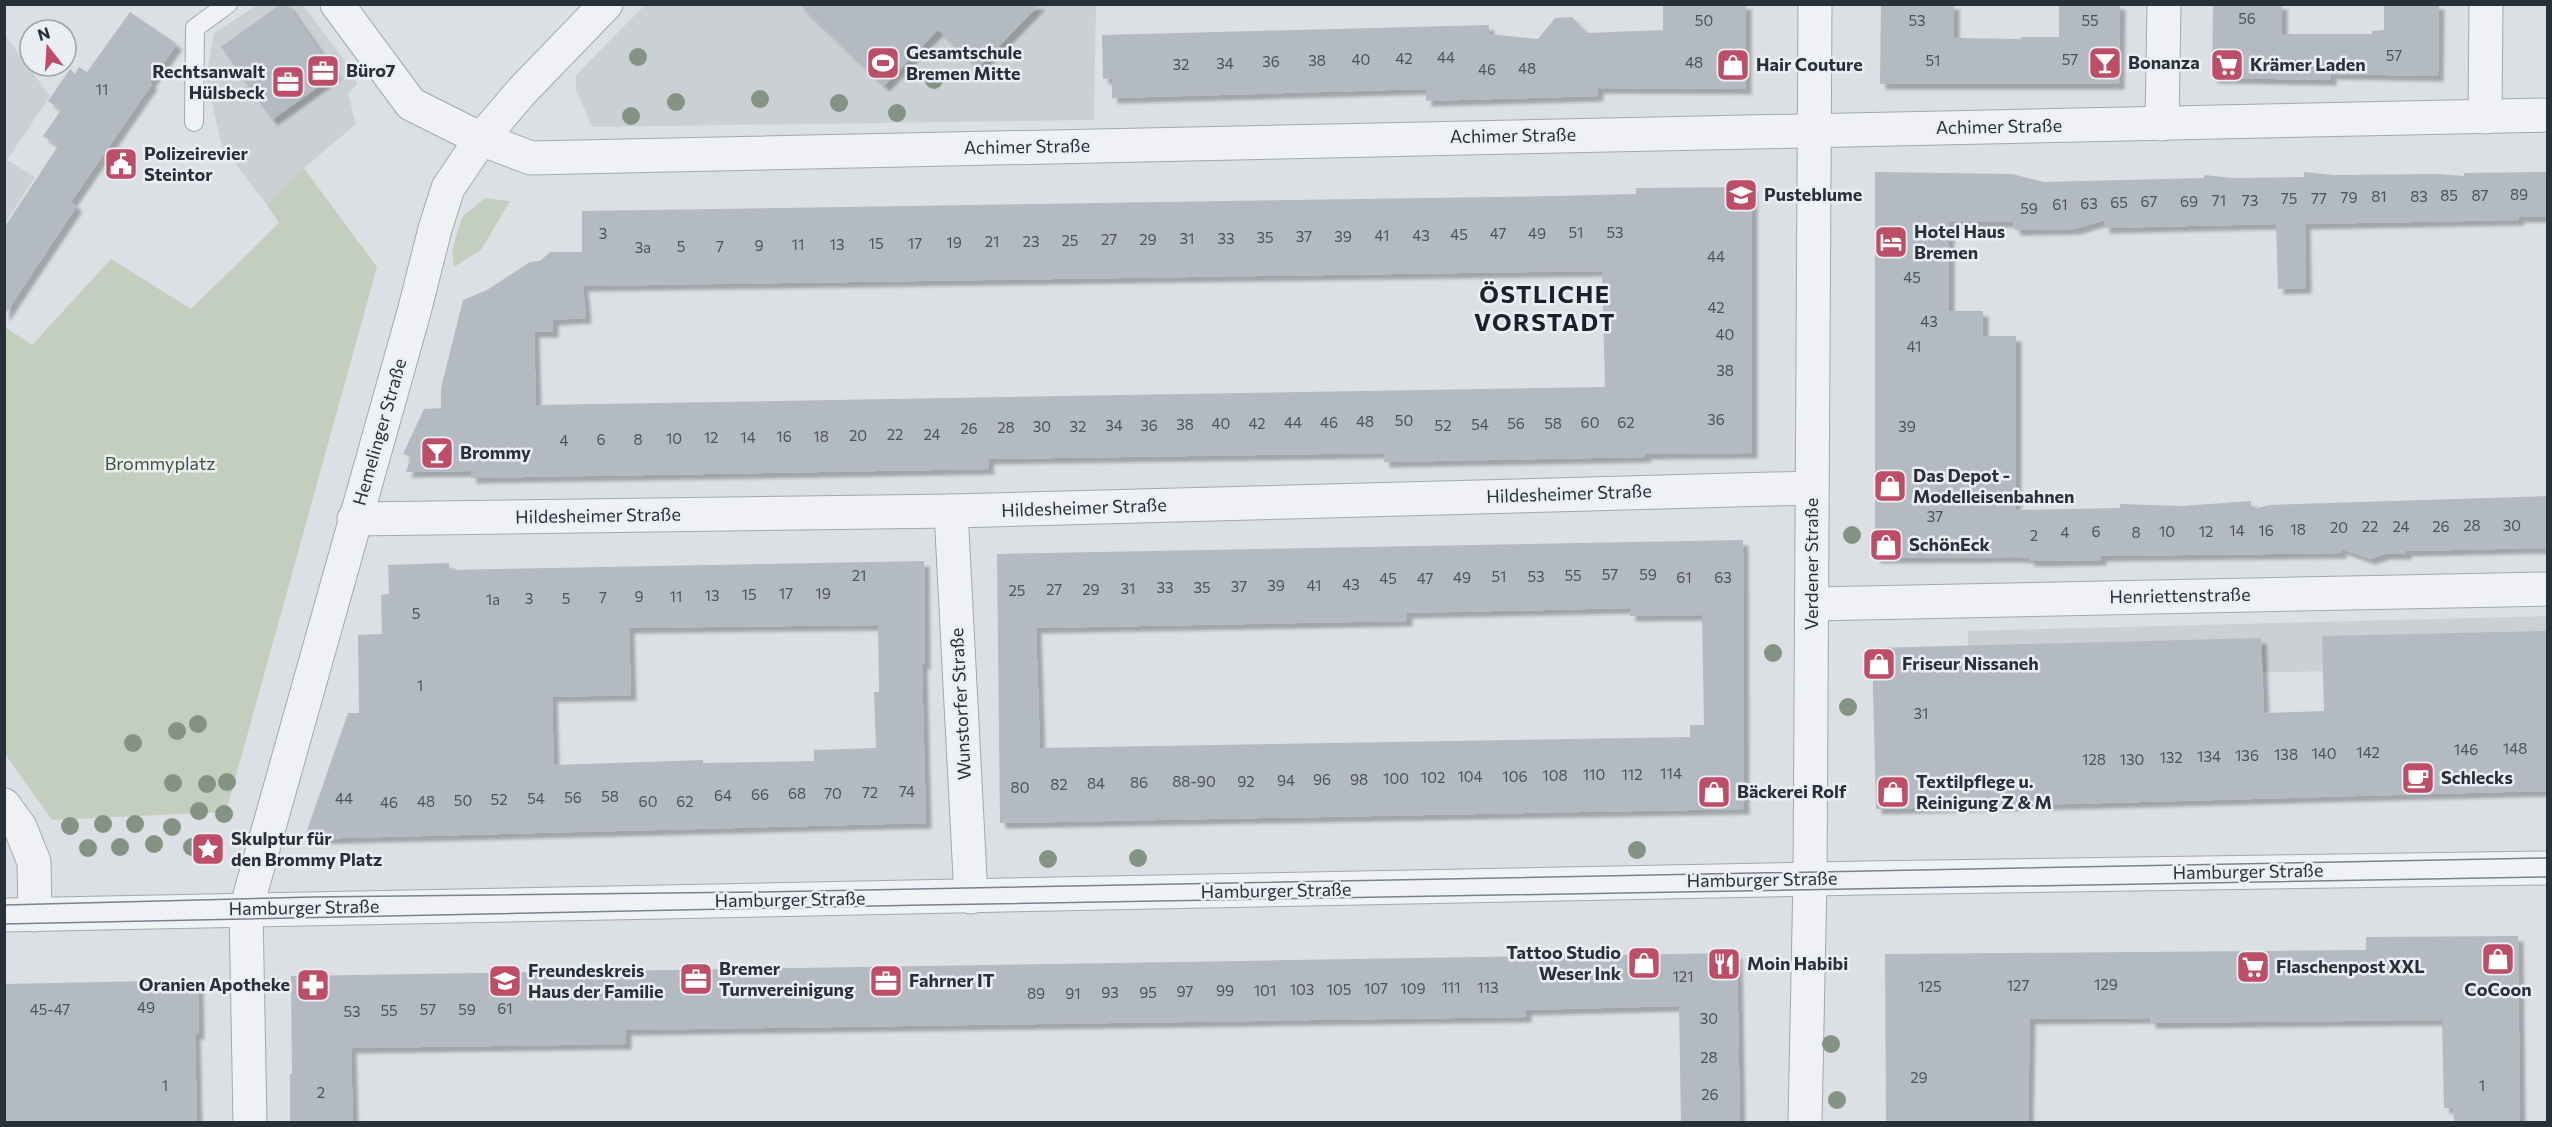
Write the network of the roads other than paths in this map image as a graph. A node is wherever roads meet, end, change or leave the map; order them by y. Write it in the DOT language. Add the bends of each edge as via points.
graph roads {
  1 [pos="228,4"];
  2 [pos="337,4"];
  3 [pos="606,4"];
  4 [pos="1815,4"];
  5 [pos="2164,4"];
  6 [pos="2486,4"];
  7 [pos="2547,115"];
  8 [pos="2485,117"];
  9 [pos="194,122"];
  10 [pos="2162,124"];
  11 [pos="1815,130"];
  12 [pos="481,139"];
  13 [pos="1812,488"];
  14 [pos="951,511"];
  15 [pos="354,519"];
  16 [pos="2547,589"];
  17 [pos="1812,604"];
  18 [pos="4,805"];
  19 [pos="2547,868"];
  20 [pos="1810,879"];
  21 [pos="970,897"];
  22 [pos="246,909"];
  23 [pos="20,915"];
  24 [pos="250,1122"];
  25 [pos="1805,1122"];
  1 -- 9 [label="lane" via="195,28"];
  2 -- 12 [label="street, Achimer Straße" via="411,104"];
  3 -- 12 [label="street, Hemelinger Straße"];
  4 -- 11 [label="street, Verdener Straße"];
  5 -- 10 [label="street"];
  6 -- 8 [label="street"];
  7 -- 8 [label="street, Achimer Straße"];
  8 -- 10 [label="street, Achimer Straße"];
  10 -- 11 [label="street, Achimer Straße"];
  11 -- 12 [label="street, Achimer Straße" via="531,158"];
  11 -- 13 [label="street, Verdener Straße"];
  12 -- 15 [label="street, Hemelinger Straße" via="448,188"];
  13 -- 14 [label="street, Hildesheimer Straße"];
  13 -- 17 [label="street, Verdener Straße"];
  14 -- 15 [label="street, Hildesheimer Straße"];
  14 -- 21 [label="street, Wunstorfer Straße"];
  15 -- 22 [label="street, Hemelinger Straße"];
  16 -- 17 [label="street, Henriettenstraße"];
  17 -- 20 [label="street, Verdener Straße"];
  18 -- 23 [label="street" via="20,827 34,862"];
  19 -- 20 [label="street, Hamburger Straße"];
  20 -- 21 [label="street, Hamburger Straße"];
  20 -- 25 [label="street, Verdener Straße"];
  21 -- 22 [label="street, Hamburger Straße"];
  22 -- 23 [label="street, Hamburger Straße"];
  22 -- 24 [label="street, Hemelinger Straße"];
}
